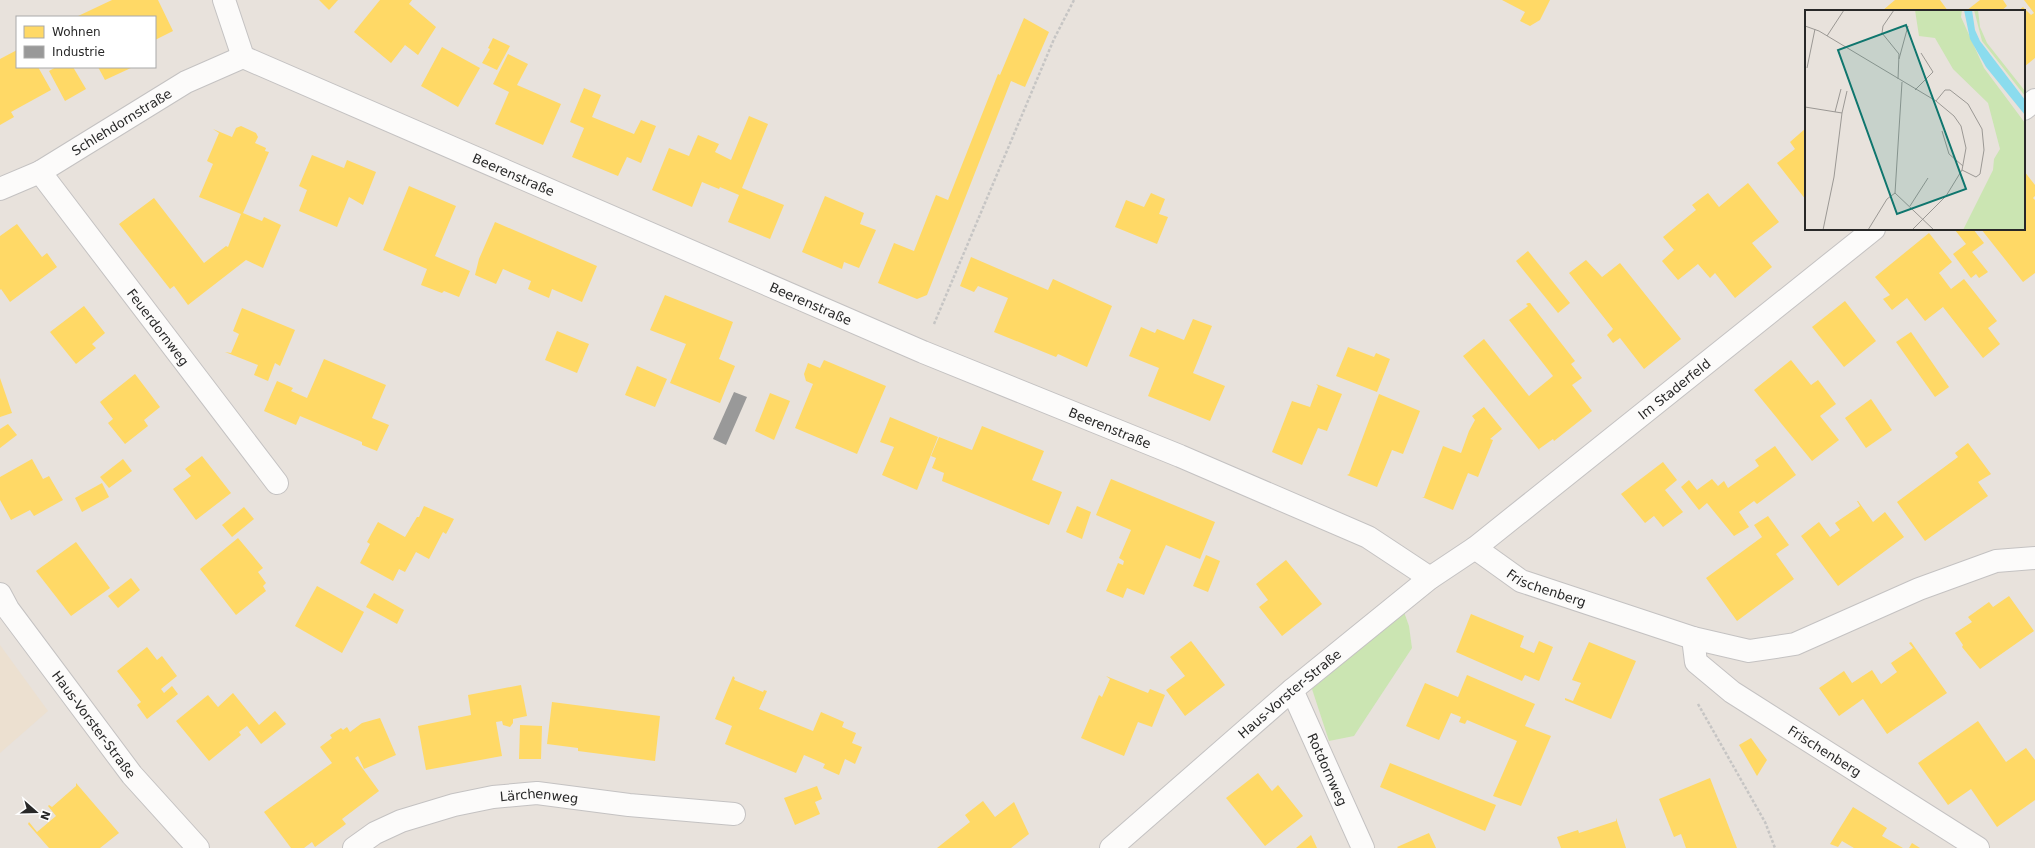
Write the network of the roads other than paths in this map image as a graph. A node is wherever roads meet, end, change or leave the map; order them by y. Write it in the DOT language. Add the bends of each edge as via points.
graph roads {
  1 [pos="224,0"];
  2 [pos="243,57"];
  3 [pos="2035,100"];
  4 [pos="2025,108"];
  5 [pos="40,172"];
  6 [pos="0,189"];
  7 [pos="1873,230"];
  8 [pos="277,483"];
  9 [pos="1475,548"];
  10 [pos="2035,558"];
  11 [pos="1430,578"];
  12 [pos="0,594"];
  13 [pos="1693,638"];
  14 [pos="1292,690"];
  15 [pos="734,814"];
  16 [pos="198,848"];
  17 [pos="354,848"];
  18 [pos="1112,848"];
  19 [pos="1363,848"];
  20 [pos="1978,848"];
  1 -- 2 [label="street"];
  2 -- 5 [label="street, Schlehdornstraße" via="186,82"];
  2 -- 11 [label="street, Beerenstraße" via="923,352 1180,456 1368,537"];
  3 -- 4 [label="street"];
  5 -- 6 [label="street, Schlehdornstraße"];
  5 -- 8 [label="street, Feuerdornweg"];
  7 -- 9 [label="street, Im Staderfeld"];
  9 -- 11 [label="street, Haus-Vorster-Straße"];
  9 -- 13 [label="street, Frischenberg" via="1521,581"];
  10 -- 13 [label="street, Frischenberg" via="1996,561 1919,589 1795,644 1749,651"];
  11 -- 14 [label="street, Haus-Vorster-Straße"];
  12 -- 16 [label="street, Haus-Vorster-Straße" via="8,609 132,775"];
  13 -- 20 [label="street, Frischenberg" via="1696,662 1732,692"];
  14 -- 18 [label="street, Haus-Vorster-Straße"];
  14 -- 19 [label="street, Rotdornweg"];
  15 -- 17 [label="street, Lärchenweg" via="629,805 537,793 500,796 454,805 401,821 374,833"];
}
